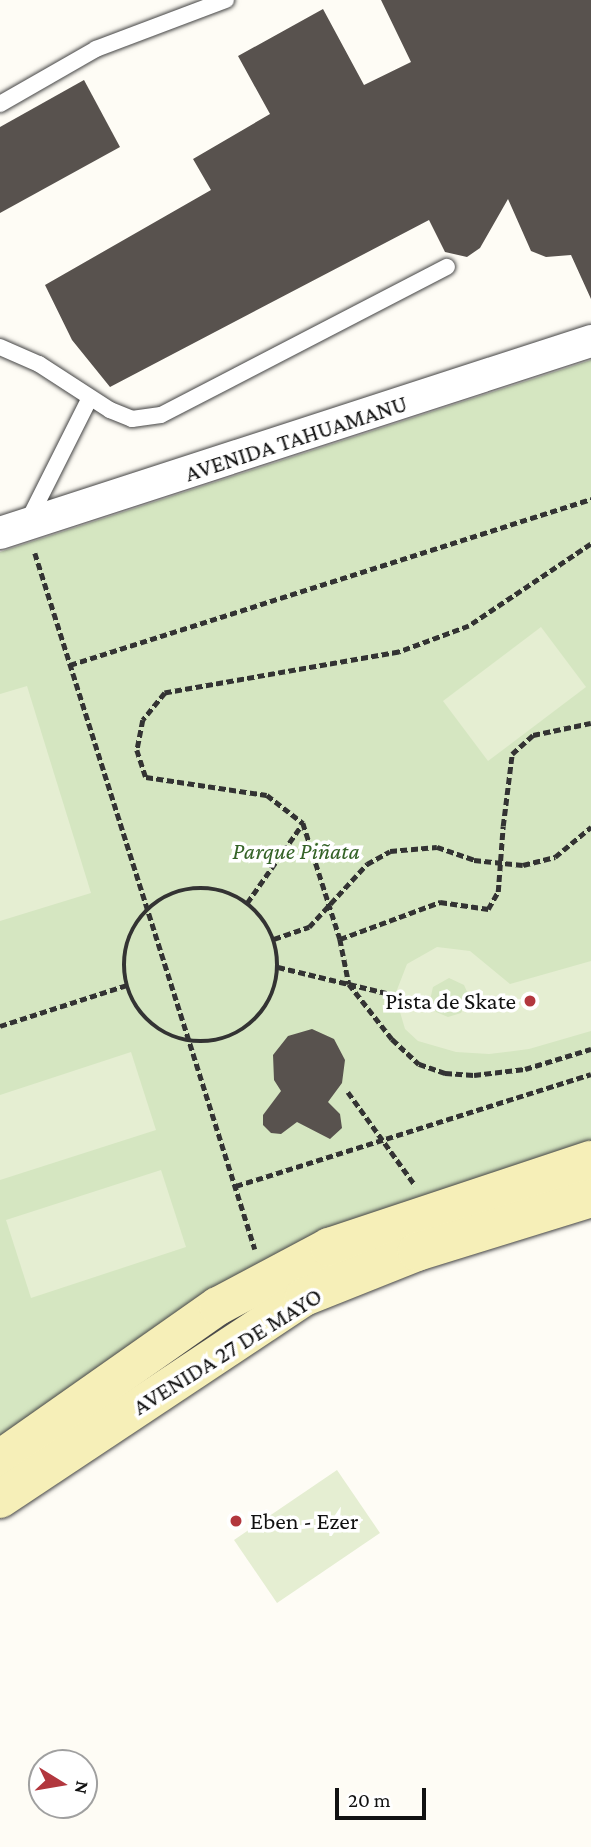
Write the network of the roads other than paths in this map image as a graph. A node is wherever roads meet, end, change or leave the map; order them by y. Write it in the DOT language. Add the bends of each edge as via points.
graph roads {
  1 [pos="226,0"];
  2 [pos="0,104"];
  3 [pos="447,267"];
  4 [pos="591,341"];
  5 [pos="0,347"];
  6 [pos="90,398"];
  7 [pos="13,529"];
  8 [pos="591,1160"];
  9 [pos="591,1198"];
  10 [pos="0,1459"];
  11 [pos="0,1499"];
  1 -- 2 [label="lane" via="96,49"];
  3 -- 6 [label="lane" via="160,415 132,419"];
  4 -- 7 [label="street, AVENIDA TAHUAMANU"];
  5 -- 6 [label="lane" via="39,364"];
  6 -- 7 [label="lane"];
  8 -- 10 [label="main road, AVENIDA 27 DE MAYO" via="329,1247 218,1306"];
  9 -- 11 [label="main road, AVENIDA 27 DE MAYO" via="417,1252 304,1297"];
}
